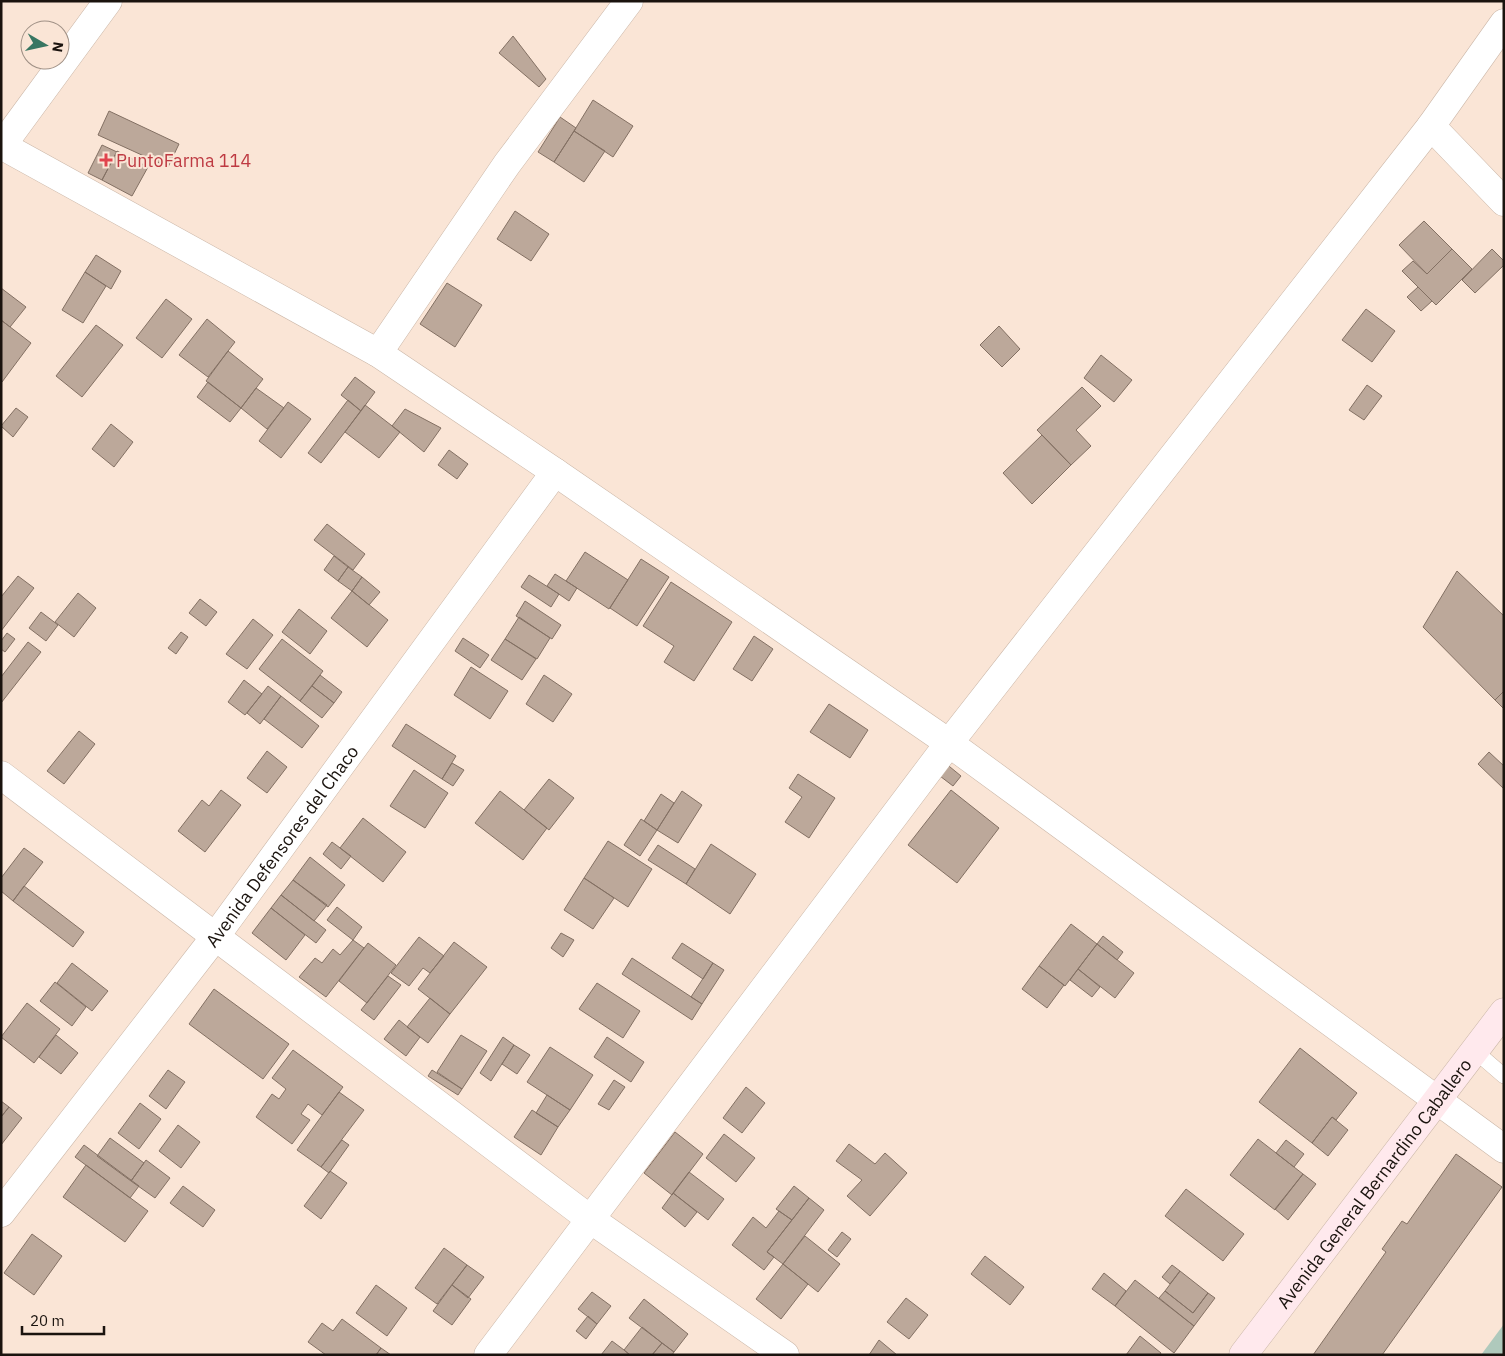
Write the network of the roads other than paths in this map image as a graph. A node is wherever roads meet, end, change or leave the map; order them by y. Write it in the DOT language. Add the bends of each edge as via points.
graph roads {
  1 [pos="108,1"];
  2 [pos="629,1"];
  3 [pos="1504,23"];
  4 [pos="1431,126"];
  5 [pos="2,146"];
  6 [pos="1504,202"];
  7 [pos="378,353"];
  8 [pos="555,472"];
  9 [pos="949,743"];
  10 [pos="1,775"];
  11 [pos="215,937"];
  12 [pos="1504,1013"];
  13 [pos="1475,1051"];
  14 [pos="1504,1076"];
  15 [pos="1438,1100"];
  16 [pos="1504,1149"];
  17 [pos="1,1213"];
  18 [pos="590,1219"];
  19 [pos="488,1355"];
  20 [pos="785,1355"];
  21 [pos="1244,1355"];
  1 -- 5 [label="street"];
  2 -- 7 [label="street" via="507,164"];
  3 -- 4 [label="street"];
  4 -- 6 [label="street"];
  4 -- 9 [label="street"];
  5 -- 7 [label="street"];
  7 -- 8 [label="street"];
  8 -- 9 [label="street"];
  8 -- 11 [label="street, Avenida Defensores del Chaco"];
  9 -- 15 [label="street"];
  9 -- 18 [label="street"];
  10 -- 11 [label="street"];
  11 -- 17 [label="street, Avenida Defensores del Chaco"];
  11 -- 18 [label="street"];
  12 -- 13 [label="main road, Avenida General Bernardino Caballero"];
  13 -- 14 [label="lane"];
  13 -- 15 [label="main road, Avenida General Bernardino Caballero"];
  15 -- 16 [label="street"];
  15 -- 21 [label="main road, Avenida General Bernardino Caballero"];
  18 -- 19 [label="street"];
  18 -- 20 [label="street"];
}
